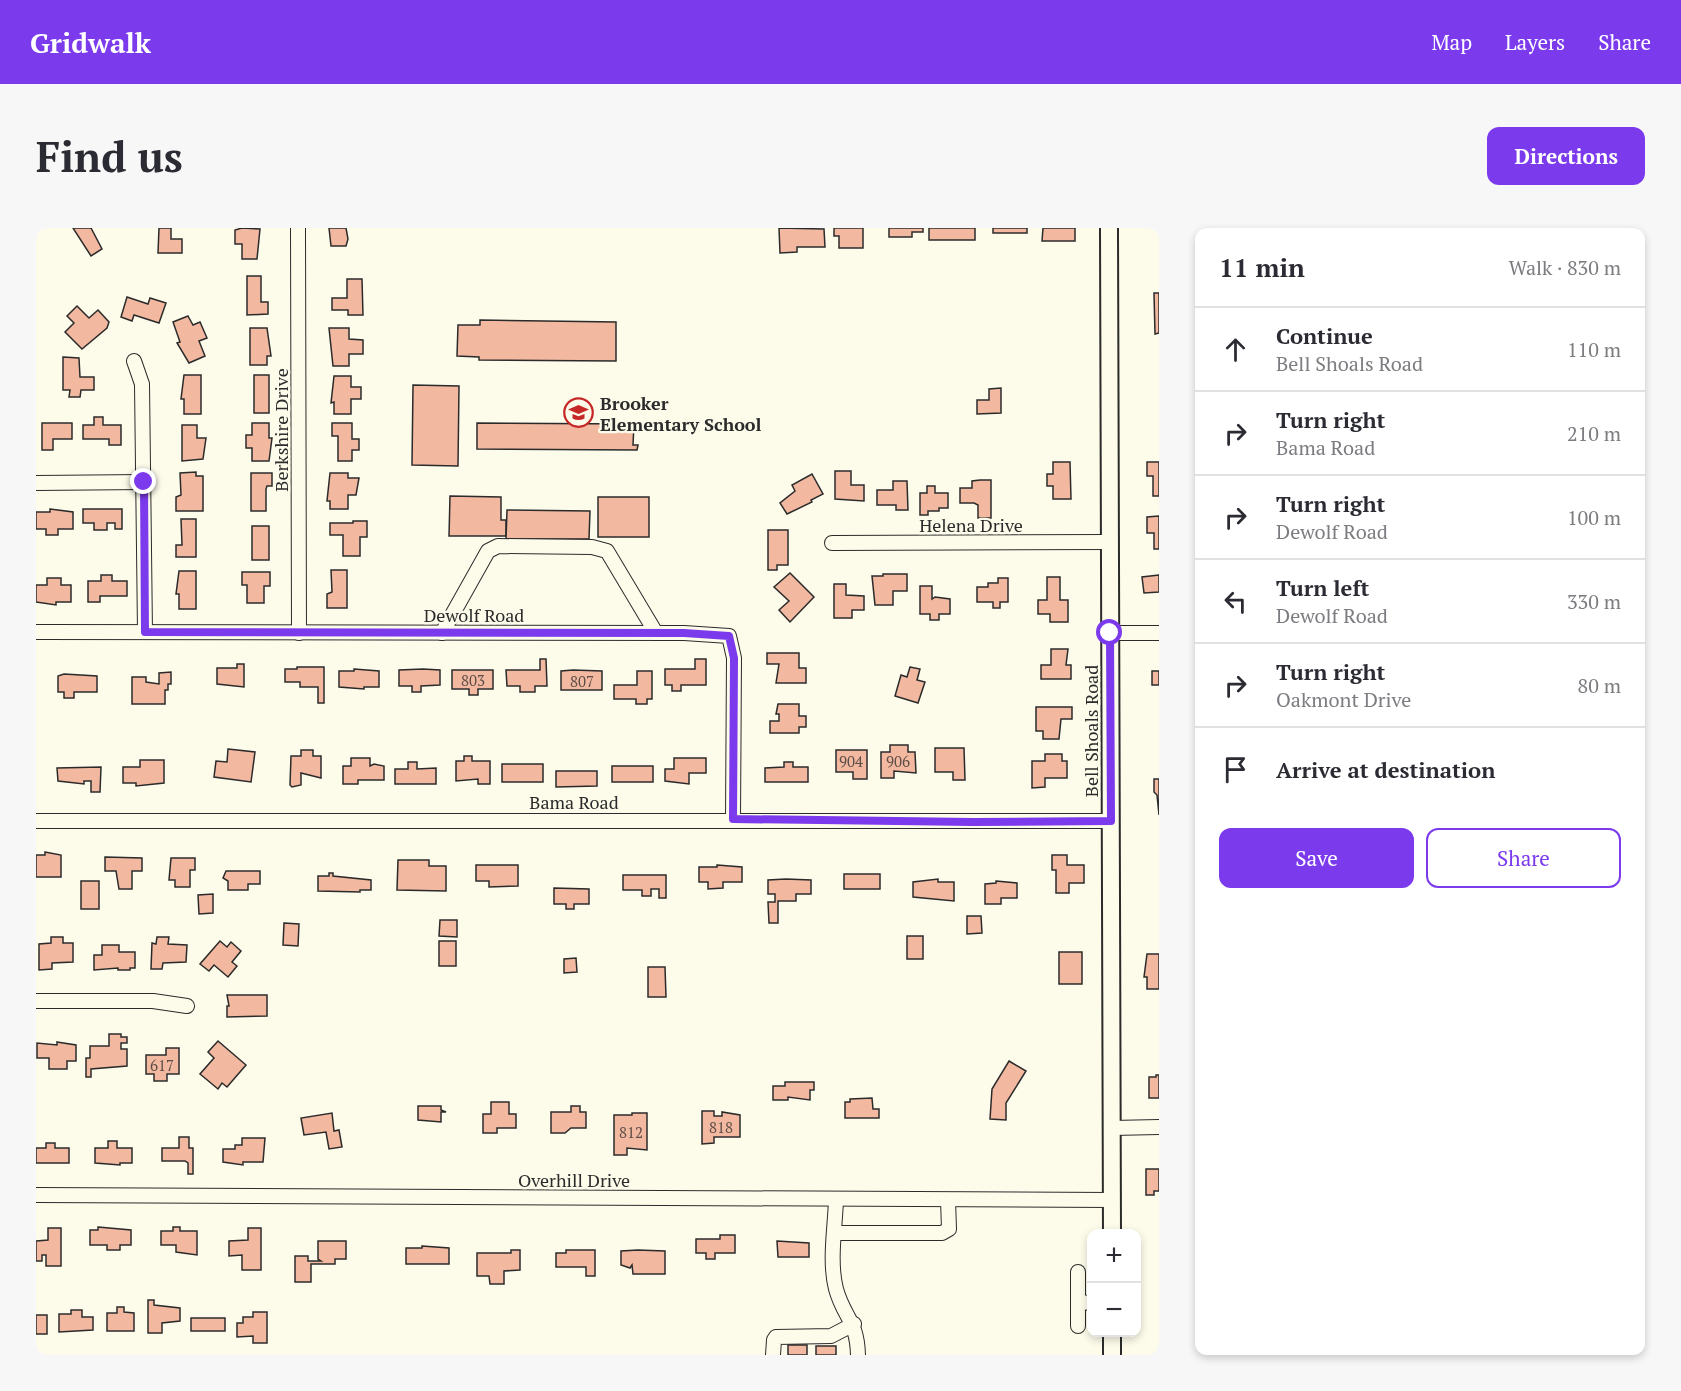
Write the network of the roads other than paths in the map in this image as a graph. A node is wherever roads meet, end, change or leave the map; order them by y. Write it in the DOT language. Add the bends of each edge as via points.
graph roads {
  1 [pos="298,228"];
  2 [pos="1108,228"];
  3 [pos="134,361"];
  4 [pos="144,482"];
  5 [pos="36,483"];
  6 [pos="1110,542"];
  7 [pos="832,543"];
  8 [pos="36,632"];
  9 [pos="145,632"];
  10 [pos="299,633"];
  11 [pos="442,633"];
  12 [pos="656,633"];
  13 [pos="1110,633"];
  14 [pos="1159,633"];
  15 [pos="733,819"];
  16 [pos="36,821"];
  17 [pos="1111,821"];
  18 [pos="36,1001"];
  19 [pos="186,1006"];
  20 [pos="1159,1127"];
  21 [pos="1112,1128"];
  22 [pos="36,1195"];
  23 [pos="836,1200"];
  24 [pos="948,1200"];
  25 [pos="1112,1200"];
  26 [pos="1112,1229"];
  27 [pos="835,1233"];
  28 [pos="1078,1272"];
  29 [pos="1085,1303"];
  30 [pos="854,1324"];
  31 [pos="1078,1326"];
  32 [pos="1112,1337"];
  33 [pos="773,1355"];
  34 [pos="858,1355"];
  35 [pos="1112,1355"];
  1 -- 10 [label="street, Berkshire Drive"];
  2 -- 6 [label="main road, Bell Shoals Road"];
  3 -- 4 [label="street" via="142,384"];
  4 -- 5 [label="street"];
  4 -- 9 [label="street"];
  6 -- 7 [label="street, Helena Drive"];
  6 -- 13 [label="main road, Bell Shoals Road"];
  8 -- 9 [label="street, Dewolf Road"];
  9 -- 10 [label="street, Dewolf Road"];
  10 -- 11 [label="street, Dewolf Road"];
  11 -- 12 [label="street, Dewolf Road"];
  11 -- 12 [label="street" via="488,551 498,546 592,547 607,551"];
  12 -- 15 [label="street, Dewolf Road" via="729,636 734,658"];
  13 -- 14 [label="street"];
  13 -- 17 [label="main road, Bell Shoals Road"];
  15 -- 16 [label="street, Bama Road"];
  15 -- 17 [label="street, Bama Road"];
  17 -- 21 [label="main road, Bell Shoals Road"];
  18 -- 19 [label="street" via="153,1001"];
  20 -- 21 [label="street"];
  21 -- 25 [label="main road, Bell Shoals Road"];
  22 -- 23 [label="street, Overhill Drive"];
  23 -- 24 [label="street, Overhill Drive"];
  23 -- 27 [label="street"];
  24 -- 25 [label="street, Overhill Drive"];
  24 -- 27 [label="street" via="949,1229 942,1233"];
  25 -- 26 [label="main road, Bell Shoals Road"];
  27 -- 30 [label="street" via="834,1280"];
  28 -- 29 [label="street"];
  29 -- 31 [label="street"];
  30 -- 33 [label="street" via="831,1336 776,1337"];
  30 -- 34 [label="street"];
  32 -- 35 [label="main road"];
}
